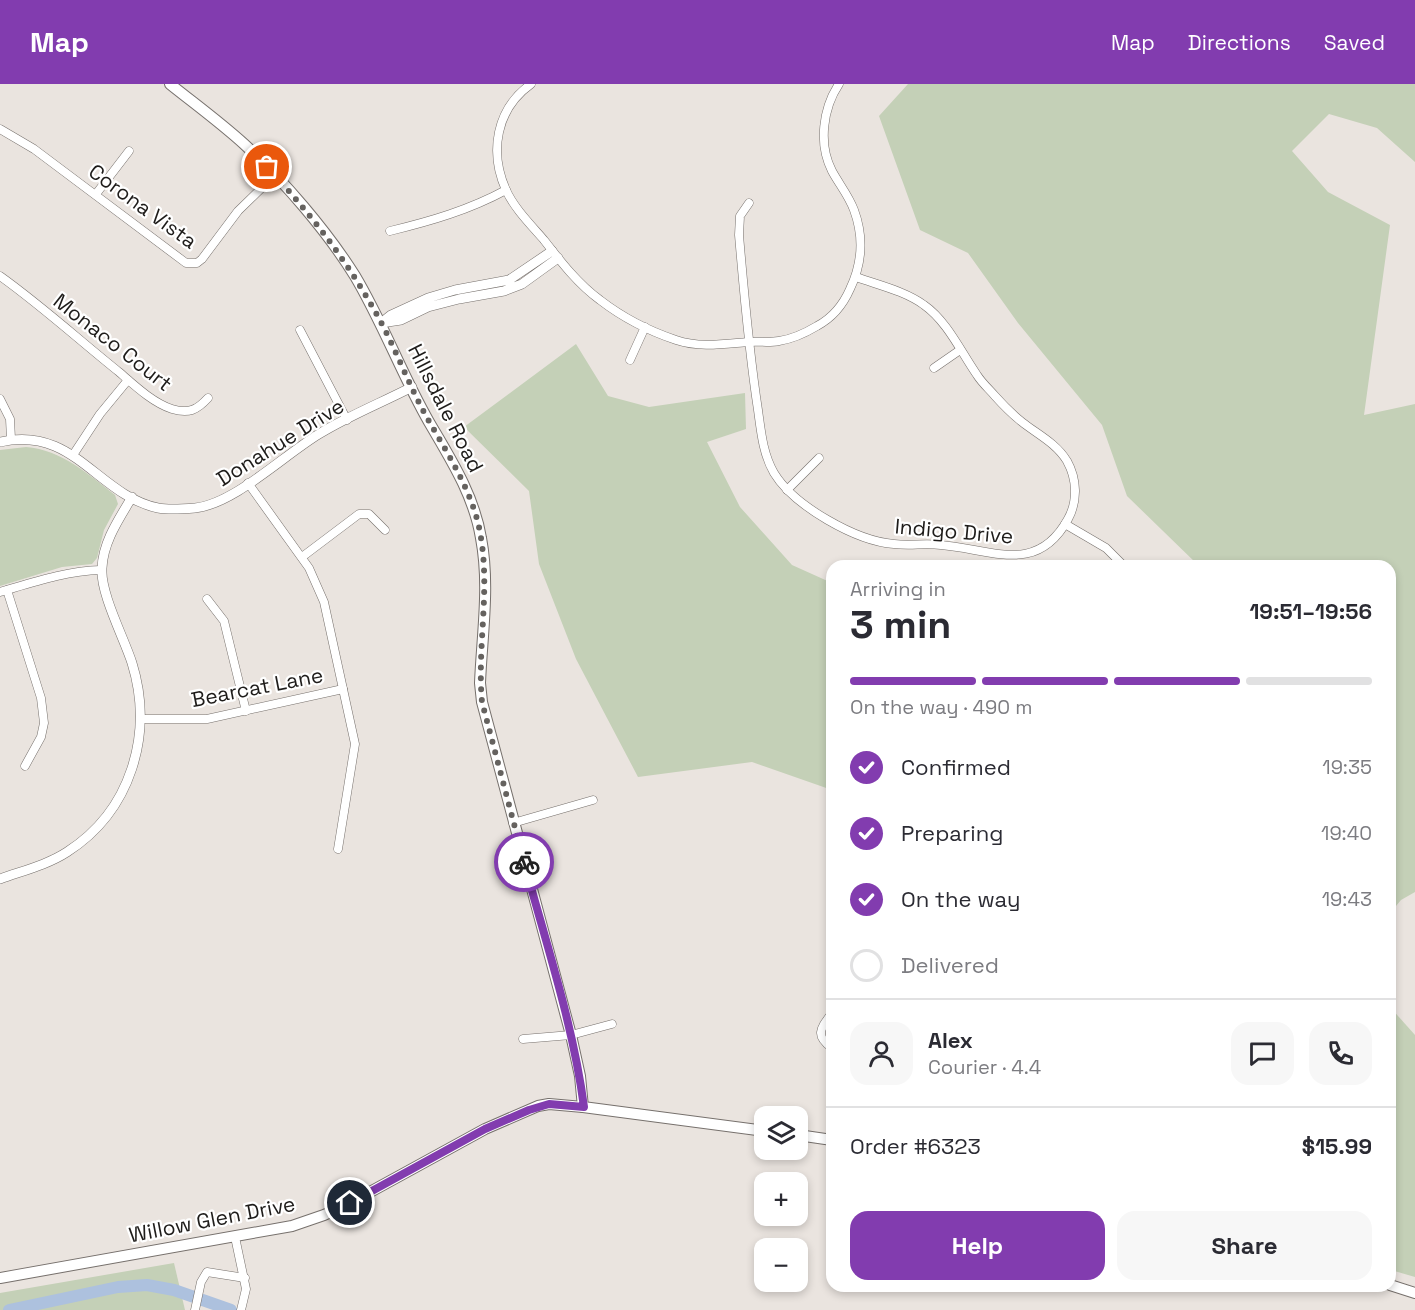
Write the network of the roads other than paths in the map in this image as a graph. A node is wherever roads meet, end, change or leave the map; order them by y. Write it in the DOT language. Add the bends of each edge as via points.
graph roads {
  1 [pos="170,84"];
  2 [pos="531,84"];
  3 [pos="839,84"];
  4 [pos="0,129"];
  5 [pos="129,151"];
  6 [pos="275,175"];
  7 [pos="506,190"];
  8 [pos="96,194"];
  9 [pos="749,203"];
  10 [pos="390,231"];
  11 [pos="555,254"];
  12 [pos="0,276"];
  13 [pos="856,277"];
  14 [pos="381,323"];
  15 [pos="645,327"];
  16 [pos="300,330"];
  17 [pos="749,342"];
  18 [pos="960,350"];
  19 [pos="630,360"];
  20 [pos="934,368"];
  21 [pos="128,380"];
  22 [pos="412,387"];
  23 [pos="208,398"];
  24 [pos="0,399"];
  25 [pos="346,420"];
  26 [pos="11,439"];
  27 [pos="0,442"];
  28 [pos="73,455"];
  29 [pos="819,458"];
  30 [pos="248,483"];
  31 [pos="787,490"];
  32 [pos="132,497"];
  33 [pos="1065,524"];
  34 [pos="385,530"];
  35 [pos="302,557"];
  36 [pos="1118,560"];
  37 [pos="101,570"];
  38 [pos="4,591"];
  39 [pos="207,599"];
  40 [pos="343,689"];
  41 [pos="246,711"];
  42 [pos="141,719"];
  43 [pos="26,766"];
  44 [pos="593,800"];
  45 [pos="513,823"];
  46 [pos="338,849"];
  47 [pos="0,879"];
  48 [pos="826,1021"];
  49 [pos="612,1024"];
  50 [pos="571,1035"];
  51 [pos="523,1039"];
  52 [pos="826,1044"];
  53 [pos="584,1107"];
  54 [pos="754,1130"];
  55 [pos="808,1136"];
  56 [pos="826,1139"];
  57 [pos="235,1237"];
  58 [pos="0,1278"];
  59 [pos="245,1278"];
  60 [pos="1396,1287"];
  61 [pos="1415,1293"];
  62 [pos="195,1310"];
  63 [pos="241,1310"];
  1 -- 6 [label="main road, Hillsdale Road" via="244,144"];
  2 -- 7 [label="street" via="510,105 498,132 497,157"];
  3 -- 13 [label="street" via="830,100 824,143 831,170 850,200 858,225"];
  4 -- 8 [label="street, Corona Vista"];
  5 -- 8 [label="street"];
  6 -- 8 [label="street, Corona Vista" via="238,211 202,259 193,264 186,263"];
  6 -- 14 [label="main road, Hillsdale Road" via="354,275"];
  7 -- 10 [label="street" via="438,219"];
  7 -- 11 [label="street"];
  9 -- 17 [label="street, Indigo Drive" via="740,216 739,235"];
  11 -- 14 [label="street" via="509,280 428,298"];
  11 -- 15 [label="street" via="599,300"];
  12 -- 21 [label="street, Monaco Court"];
  13 -- 17 [label="street" via="843,303 822,324 780,341"];
  13 -- 18 [label="street, Indigo Drive" via="925,306 938,316"];
  14 -- 22 [label="main road, Hillsdale Road"];
  15 -- 17 [label="street" via="679,341 710,346"];
  15 -- 19 [label="street"];
  16 -- 25 [label="street"];
  17 -- 31 [label="street, Indigo Drive" via="766,455"];
  18 -- 20 [label="street"];
  18 -- 33 [label="street, Indigo Drive" via="1000,402 1067,461 1075,497"];
  21 -- 23 [label="street, Monaco Court" via="165,406 178,410 198,409"];
  21 -- 28 [label="street"];
  22 -- 25 [label="street, Donahue Drive"];
  22 -- 45 [label="main road, Hillsdale Road" via="466,489 481,536 485,575 482,702"];
  24 -- 26 [label="street" via="10,419"];
  25 -- 30 [label="street, Donahue Drive"];
  26 -- 27 [label="street, Donahue Drive"];
  26 -- 28 [label="street, Donahue Drive" via="46,442"];
  28 -- 32 [label="street, Donahue Drive"];
  29 -- 31 [label="street"];
  30 -- 32 [label="street, Donahue Drive" via="219,501 196,508 159,508"];
  30 -- 35 [label="street"];
  31 -- 33 [label="street, Indigo Drive" via="852,533 895,544 940,545 1015,556 1045,547"];
  32 -- 37 [label="street" via="111,534"];
  33 -- 36 [label="street" via="1106,548"];
  34 -- 35 [label="street" via="369,514 359,514"];
  35 -- 40 [label="street" via="324,602"];
  37 -- 38 [label="street" via="57,575"];
  37 -- 42 [label="street" via="138,683"];
  38 -- 43 [label="street" via="41,698 41,737"];
  39 -- 41 [label="street" via="224,621"];
  40 -- 41 [label="street, Bearcat Lane"];
  40 -- 46 [label="street" via="355,744"];
  41 -- 42 [label="street, Bearcat Lane" via="207,719"];
  42 -- 47 [label="street" via="138,750 129,779 103,821 56,858"];
  44 -- 45 [label="street"];
  45 -- 50 [label="main road, Hillsdale Road"];
  48 -- 52 [label="street" via="821,1036"];
  49 -- 50 [label="street"];
  50 -- 51 [label="street"];
  50 -- 53 [label="main road, Hillsdale Road"];
  53 -- 54 [label="main road, Willow Glen Drive"];
  53 -- 57 [label="main road, Willow Glen Drive" via="538,1106 485,1129 324,1215 284,1229"];
  55 -- 56 [label="main road"];
  57 -- 58 [label="main road, Willow Glen Drive"];
  57 -- 59 [label="street"];
  59 -- 62 [label="street" via="207,1272"];
  59 -- 63 [label="street"];
  60 -- 61 [label="main road"];
}
